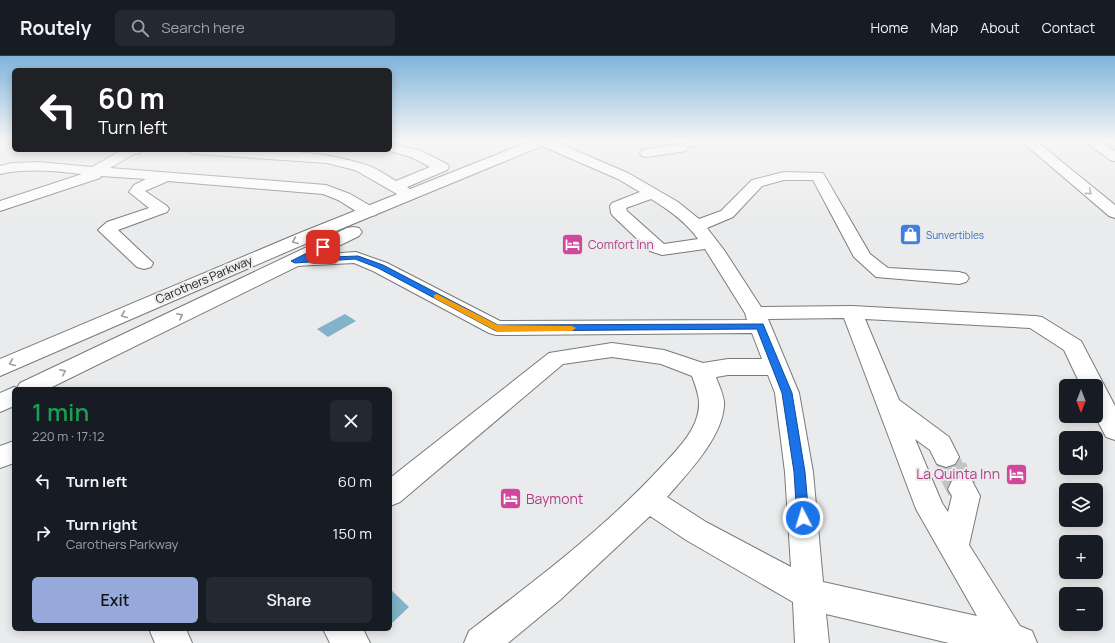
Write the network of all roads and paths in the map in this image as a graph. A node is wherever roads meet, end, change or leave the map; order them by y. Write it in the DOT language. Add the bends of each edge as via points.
graph roads {
  1 [pos="33,167"];
  2 [pos="104,167"];
  3 [pos="361,167"];
  4 [pos="441,167"];
  5 [pos="467,167"];
  6 [pos="615,167"];
  7 [pos="1060,167"];
  8 [pos="97,172"];
  9 [pos="168,176"];
  10 [pos="402,191"];
  11 [pos="652,193"];
  12 [pos="0,206"];
  13 [pos="1109,208"];
  14 [pos="370,212"];
  15 [pos="1115,216"];
  16 [pos="697,226"];
  17 [pos="710,243"];
  18 [pos="295,261"];
  19 [pos="144,263"];
  20 [pos="958,278"];
  21 [pos="852,312"];
  22 [pos="758,320"];
  23 [pos="776,367"];
  24 [pos="0,368"];
  25 [pos="702,371"];
  26 [pos="1090,379"];
  27 [pos="32,387"];
  28 [pos="12,397"];
  29 [pos="0,402"];
  30 [pos="889,404"];
  31 [pos="1103,407"];
  32 [pos="1115,430"];
  33 [pos="12,452"];
  34 [pos="946,457"];
  35 [pos="0,458"];
  36 [pos="962,489"];
  37 [pos="392,492"];
  38 [pos="648,500"];
  39 [pos="953,547"];
  40 [pos="809,594"];
  41 [pos="167,631"];
  42 [pos="342,631"];
  43 [pos="1015,642"];
  44 [pos="175,643"];
  45 [pos="353,643"];
  46 [pos="481,643"];
  47 [pos="812,643"];
  1 -- 8 [label="main road"];
  2 -- 8 [label="main road"];
  3 -- 10 [label="main road"];
  4 -- 10 [label="main road"];
  5 -- 10 [label="main road, Carothers Parkway"];
  6 -- 11 [label="main road"];
  7 -- 13 [label="main road, one-way"];
  8 -- 9 [label="main road"];
  8 -- 12 [label="main road" via="84,180"];
  9 -- 14 [label="main road" via="326,190"];
  9 -- 19 [label="main road" via="139,188 137,192 161,209 107,230"];
  10 -- 14 [label="main road, Carothers Parkway"];
  10 -- 18 [label="main road, Carothers Parkway" via="351,234"];
  11 -- 16 [label="main road" via="672,205"];
  11 -- 17 [label="main road" via="618,206 619,213 662,250"];
  13 -- 15 [label="main road"];
  14 -- 24 [label="main road, Carothers Parkway, one-way"];
  16 -- 17 [label="main road"];
  16 -- 20 [label="main road" via="727,214 757,183 784,176 818,176 863,257 883,273"];
  17 -- 22 [label="main road"];
  18 -- 22 [label="main road" via="356,257 496,328"];
  27 -- 18 [label="main road, Carothers Parkway, one-way"];
  21 -- 22 [label="main road"];
  21 -- 26 [label="main road" via="1035,322 1073,346"];
  21 -- 30 [label="main road"];
  22 -- 23 [label="main road"];
  23 -- 25 [label="main road" via="728,367"];
  23 -- 40 [label="main road" via="787,393 799,472"];
  25 -- 37 [label="main road" via="664,357 612,350 557,358"];
  25 -- 38 [label="main road" via="712,405 710,420 699,441"];
  28 -- 29 [label="main road"];
  30 -- 34 [label="main road" via="940,444"];
  30 -- 39 [label="main road" via="930,509"];
  31 -- 32 [label="main road"];
  33 -- 35 [label="main road"];
  36 -- 39 [label="main road" via="966,496"];
  38 -- 40 [label="main road" via="696,531"];
  38 -- 46 [label="main road" via="549,589"];
  39 -- 43 [label="main road"];
  40 -- 43 [label="main road"];
  40 -- 47 [label="main road"];
  41 -- 44 [label="main road"];
  42 -- 45 [label="main road"];
}
